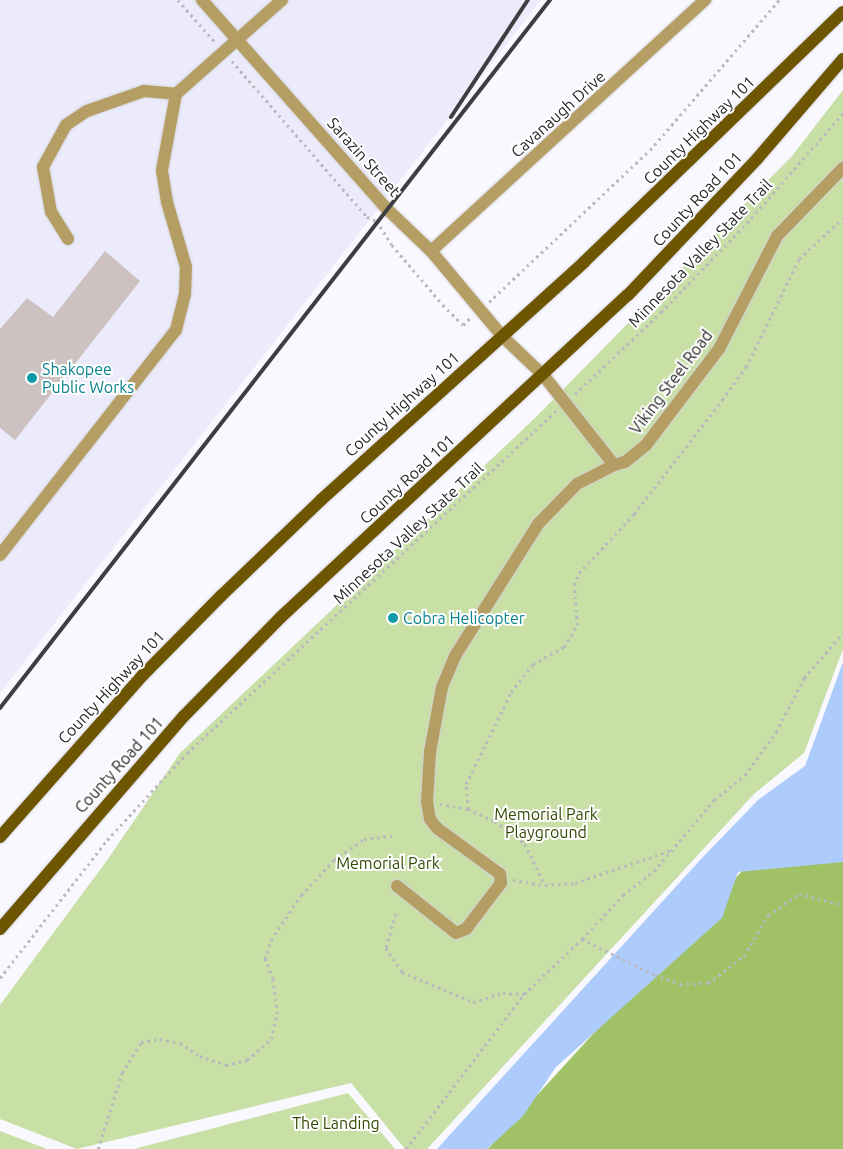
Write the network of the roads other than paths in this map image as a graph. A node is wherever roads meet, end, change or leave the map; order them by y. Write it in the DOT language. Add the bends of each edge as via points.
graph roads {
  1 [pos="202,0"];
  2 [pos="282,0"];
  3 [pos="706,0"];
  4 [pos="843,12"];
  5 [pos="237,40"];
  6 [pos="843,59"];
  7 [pos="176,94"];
  8 [pos="843,168"];
  9 [pos="68,239"];
  10 [pos="431,252"];
  11 [pos="502,336"];
  12 [pos="544,376"];
  13 [pos="614,465"];
  14 [pos="0,555"];
  15 [pos="0,837"];
  16 [pos="397,886"];
  17 [pos="0,929"];
  1 -- 5 [label="street, Sarazin Street"];
  2 -- 5 [label="street"];
  3 -- 10 [label="street, Cavanaugh Drive"];
  4 -- 11 [label="main road, County Highway 101" via="709,144"];
  5 -- 7 [label="street"];
  5 -- 10 [label="street, Sarazin Street" via="387,209"];
  6 -- 12 [label="main road, County Road 101" via="665,258"];
  7 -- 9 [label="street" via="144,91 87,111 66,125 43,167 51,212"];
  7 -- 14 [label="street" via="162,170 186,268 185,295 176,330"];
  8 -- 13 [label="street, Viking Steel Road" via="777,236 719,349 646,446 625,462"];
  10 -- 11 [label="street, Sarazin Street"];
  11 -- 12 [label="street"];
  11 -- 15 [label="main road, County Highway 101" via="221,596 143,675"];
  12 -- 13 [label="street"];
  12 -- 17 [label="main road, County Road 101" via="248,650 132,775"];
  13 -- 16 [label="street, Viking Steel Road" via="577,484 549,511 456,656 442,688 434,722 426,802 430,819 437,828 502,878 466,929 456,933"];
}
